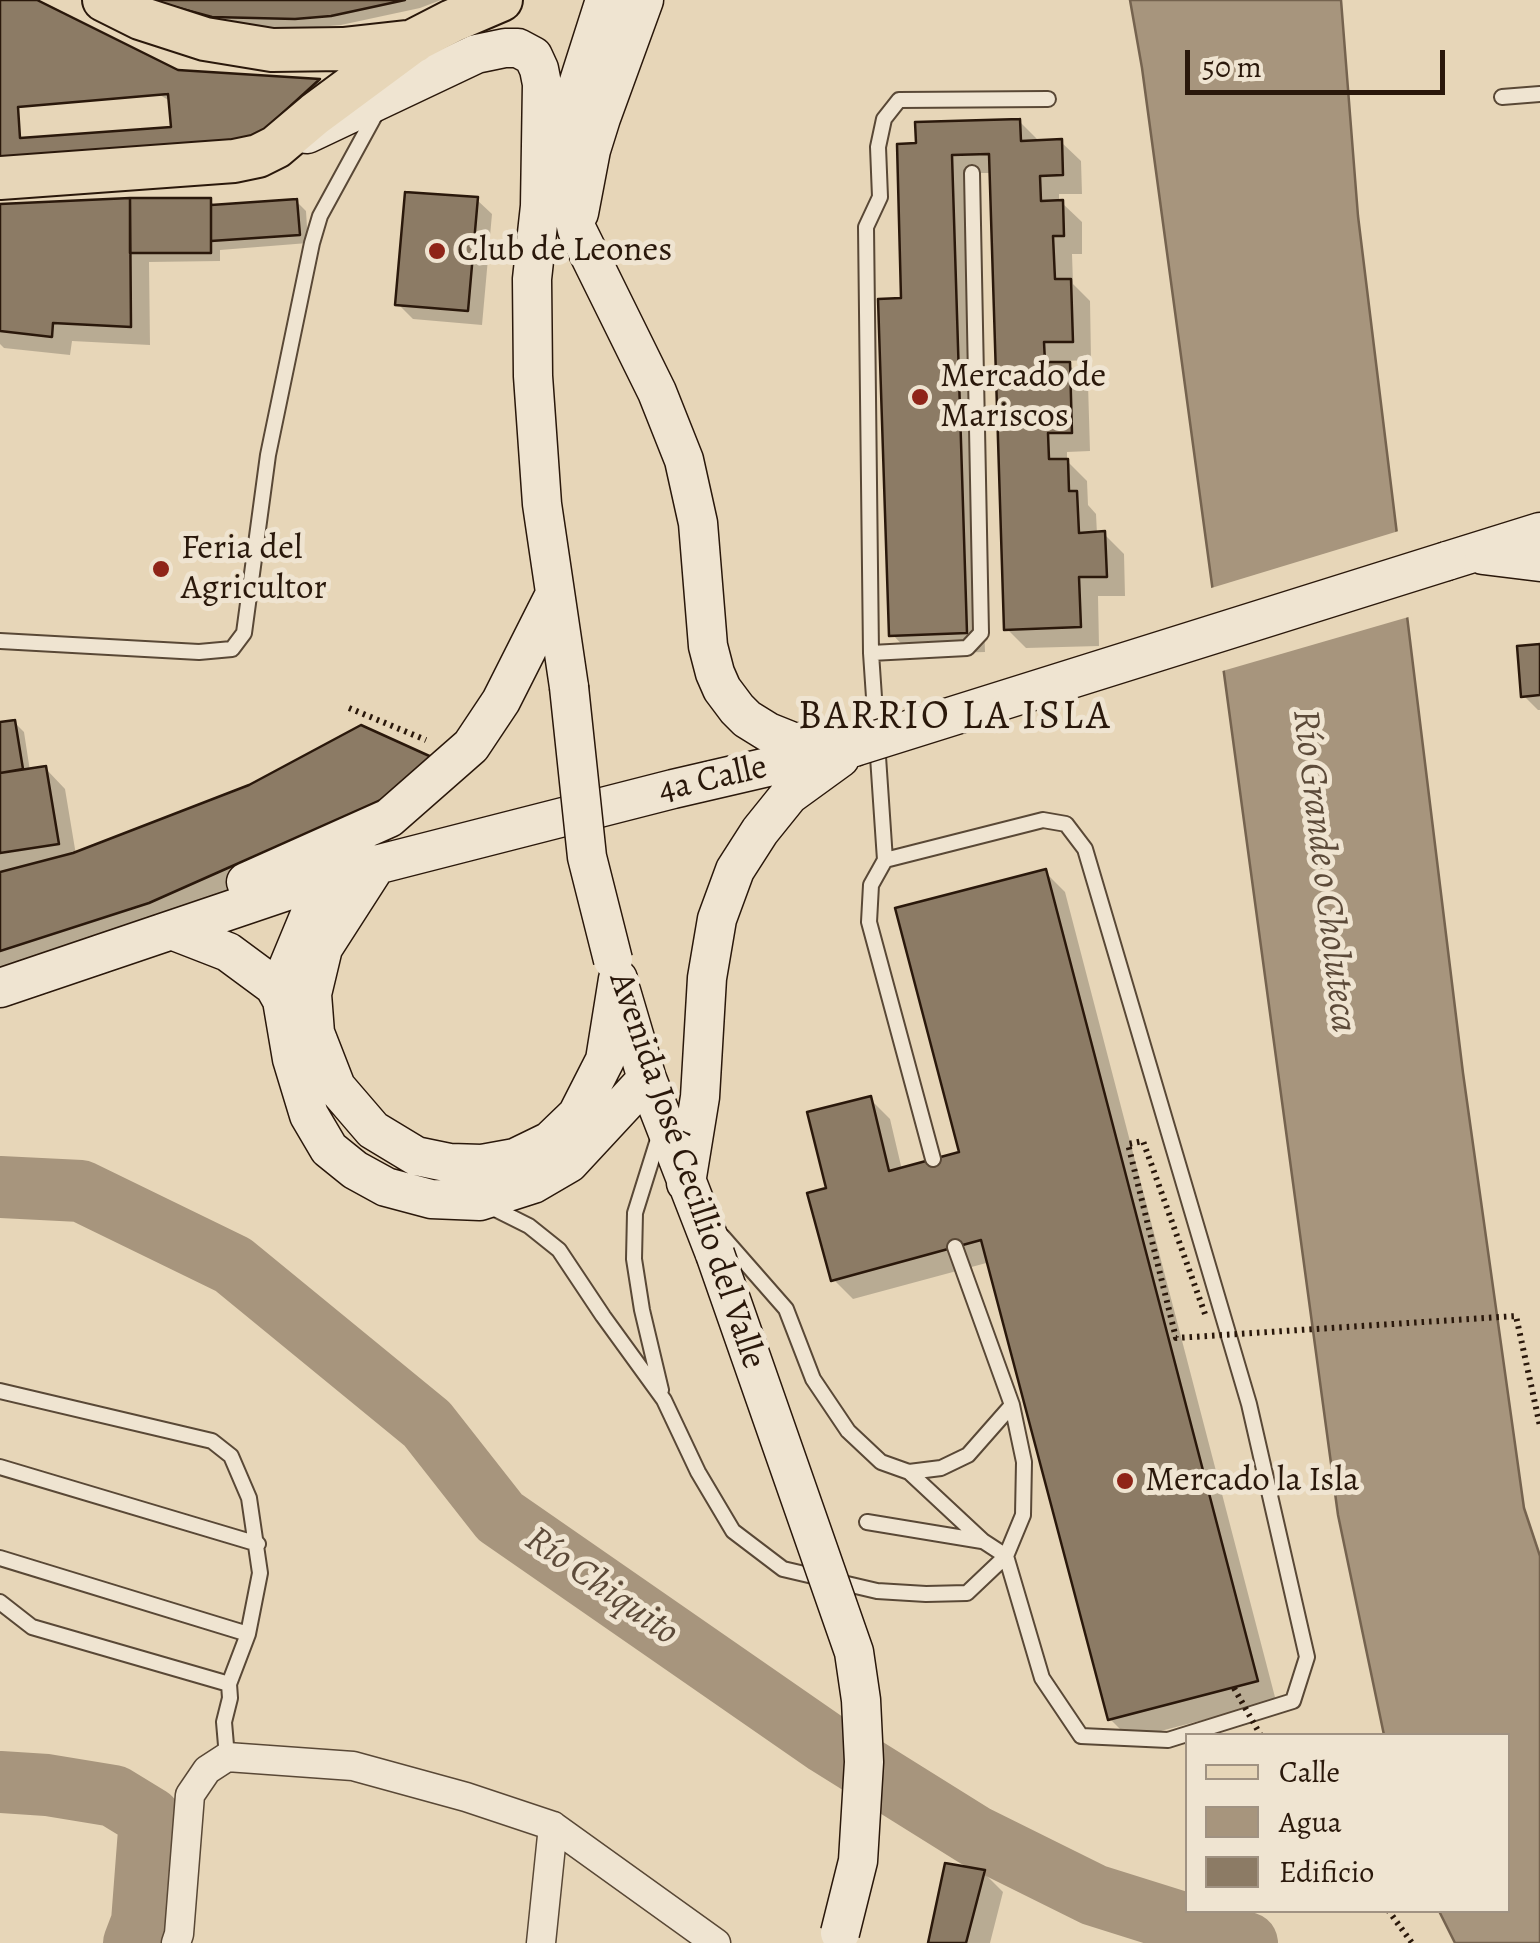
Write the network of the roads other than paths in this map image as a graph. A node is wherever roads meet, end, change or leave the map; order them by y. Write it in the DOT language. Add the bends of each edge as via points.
graph roads {
  1 [pos="104,0"];
  2 [pos="501,0"];
  3 [pos="605,0"];
  4 [pos="644,0"];
  5 [pos="416,40"];
  6 [pos="1540,94"];
  7 [pos="386,96"];
  8 [pos="1502,97"];
  9 [pos="1048,98"];
  10 [pos="558,146"];
  11 [pos="276,147"];
  12 [pos="972,172"];
  13 [pos="0,178"];
  14 [pos="540,206"];
  15 [pos="582,242"];
  16 [pos="1540,532"];
  17 [pos="1459,558"];
  18 [pos="1540,562"];
  19 [pos="554,596"];
  20 [pos="0,641"];
  21 [pos="871,653"];
  22 [pos="854,748"];
  23 [pos="885,860"];
  24 [pos="377,864"];
  25 [pos="325,878"];
  26 [pos="174,931"];
  27 [pos="0,968"];
  28 [pos="616,970"];
  29 [pos="0,988"];
  30 [pos="282,1000"];
  31 [pos="647,1079"];
  32 [pos="664,1120"];
  33 [pos="934,1159"];
  34 [pos="690,1194"];
  35 [pos="480,1201"];
  36 [pos="955,1247"];
  37 [pos="0,1391"];
  38 [pos="664,1400"];
  39 [pos="1012,1405"];
  40 [pos="0,1467"];
  41 [pos="909,1472"];
  42 [pos="868,1522"];
  43 [pos="982,1541"];
  44 [pos="258,1544"];
  45 [pos="1006,1556"];
  46 [pos="0,1558"];
  47 [pos="0,1602"];
  48 [pos="248,1634"];
  49 [pos="229,1684"];
  50 [pos="1190,1733"];
  51 [pos="1185,1735"];
  52 [pos="228,1757"];
  53 [pos="552,1826"];
  54 [pos="838,1938"];
  55 [pos="176,1943"];
  56 [pos="541,1943"];
  57 [pos="716,1943"];
  1 -- 5 [label="main road" via="205,39 272,50"];
  2 -- 5 [label="main road"];
  3 -- 10 [label="street, Avenida José Cecillio del Valle"];
  4 -- 15 [label="street" via="591,150"];
  5 -- 11 [label="main road"];
  6 -- 8 [label="lane"];
  7 -- 11 [label="street, Avenida José Cecillio del Valle"];
  7 -- 14 [label="street, Avenida José Cecillio del Valle" via="489,50 518,48 533,56 542,84"];
  7 -- 20 [label="lane" via="320,216 312,244 268,454 244,633 232,649 199,652"];
  9 -- 21 [label="lane" via="898,100 884,118 880,197 866,227"];
  10 -- 14 [label="street, Avenida José Cecillio del Valle"];
  10 -- 15 [label="street"];
  11 -- 13 [label="main road" via="234,161"];
  12 -- 21 [label="lane" via="981,633 967,648"];
  14 -- 19 [label="street, Avenida José Cecillio del Valle" via="533,376"];
  15 -- 22 [label="street" via="684,460 698,523 710,660 722,689 768,732 793,742"];
  16 -- 17 [label="street, 4a Calle"];
  17 -- 18 [label="street"];
  17 -- 22 [label="street, 4a Calle, bridge"];
  19 -- 27 [label="street" via="471,746 389,818 196,904"];
  19 -- 28 [label="street, Avenida José Cecillio del Valle, bridge" via="587,857"];
  21 -- 23 [label="lane"];
  22 -- 24 [label="street, 4a Calle"];
  22 -- 34 [label="street" via="789,795 734,870 707,978"];
  23 -- 33 [label="lane" via="871,885 870,922"];
  23 -- 50 [label="lane" via="1043,820 1066,824 1085,849 1248,1404 1307,1657 1293,1701"];
  24 -- 25 [label="street, 4a Calle"];
  24 -- 28 [label="street" via="323,948 312,994 315,1033 336,1087 373,1130 416,1156 482,1164 550,1141 577,1115 604,1060"];
  25 -- 26 [label="street, 4a Calle"];
  25 -- 30 [label="street" via="286,972"];
  26 -- 29 [label="street, 4a Calle"];
  26 -- 30 [label="street" via="228,952 274,986"];
  28 -- 31 [label="street, Avenida José Cecillio del Valle"];
  30 -- 35 [label="street" via="309,1114 329,1149 386,1187 432,1199"];
  31 -- 32 [label="street, Avenida José Cecillio del Valle"];
  31 -- 35 [label="street" via="569,1163 533,1184"];
  32 -- 34 [label="street, Avenida José Cecillio del Valle"];
  32 -- 38 [label="lane" via="636,1213 634,1259"];
  34 -- 41 [label="lane" via="786,1309 813,1379 848,1431 881,1462"];
  34 -- 54 [label="street, Avenida José Cecillio del Valle, bridge" via="854,1652 864,1762 858,1861"];
  35 -- 38 [label="lane" via="559,1250"];
  36 -- 39 [label="lane"];
  37 -- 44 [label="lane" via="212,1441 232,1456"];
  38 -- 45 [label="lane" via="733,1531 783,1569 877,1592 967,1593"];
  39 -- 41 [label="lane" via="968,1455 942,1468"];
  39 -- 45 [label="lane" via="1024,1462 1023,1515"];
  40 -- 44 [label="lane"];
  41 -- 43 [label="lane"];
  42 -- 43 [label="lane"];
  43 -- 45 [label="lane"];
  44 -- 48 [label="lane" via="260,1574"];
  45 -- 51 [label="lane" via="1042,1678 1080,1736 1168,1740"];
  46 -- 48 [label="lane"];
  47 -- 49 [label="lane" via="32,1627"];
  48 -- 49 [label="lane"];
  49 -- 52 [label="lane"];
  52 -- 53 [label="street" via="353,1766"];
  52 -- 55 [label="street" via="207,1770 190,1795"];
  53 -- 56 [label="street"];
  53 -- 57 [label="street"];
}
